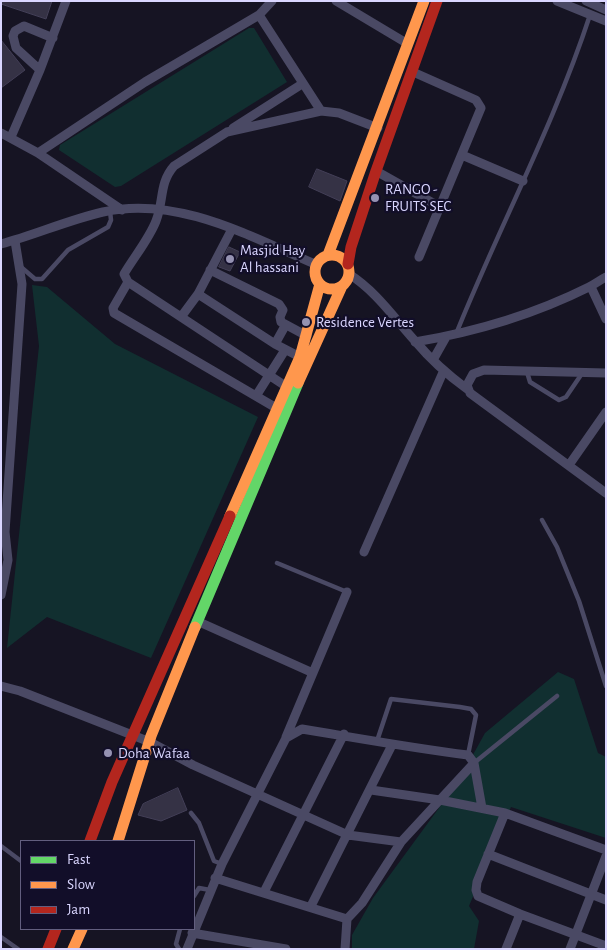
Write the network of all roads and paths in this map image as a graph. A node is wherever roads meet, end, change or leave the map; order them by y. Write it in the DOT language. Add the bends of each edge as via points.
graph roads {
  1 [pos="66,1"];
  2 [pos="272,1"];
  3 [pos="336,1"];
  4 [pos="424,1"];
  5 [pos="437,1"];
  6 [pos="558,1"];
  7 [pos="590,2"];
  8 [pos="606,10"];
  9 [pos="259,15"];
  10 [pos="590,15"];
  11 [pos="606,21"];
  12 [pos="53,38"];
  13 [pos="408,44"];
  14 [pos="40,70"];
  15 [pos="413,72"];
  16 [pos="302,84"];
  17 [pos="321,111"];
  18 [pos="378,128"];
  19 [pos="227,132"];
  20 [pos="1,133"];
  21 [pos="11,137"];
  22 [pos="38,153"];
  23 [pos="462,155"];
  24 [pos="376,171"];
  25 [pos="523,181"];
  26 [pos="440,207"];
  27 [pos="159,209"];
  28 [pos="122,210"];
  29 [pos="110,211"];
  30 [pos="232,229"];
  31 [pos="16,241"];
  32 [pos="1,244"];
  33 [pos="328,255"];
  34 [pos="419,257"];
  35 [pos="316,265"];
  36 [pos="21,267"];
  37 [pos="348,269"];
  38 [pos="210,270"];
  39 [pos="606,277"];
  40 [pos="128,282"];
  41 [pos="320,284"];
  42 [pos="342,286"];
  43 [pos="591,287"];
  44 [pos="198,294"];
  45 [pos="181,317"];
  46 [pos="606,320"];
  47 [pos="285,326"];
  48 [pos="306,336"];
  49 [pos="451,336"];
  50 [pos="415,342"];
  51 [pos="275,344"];
  52 [pos="286,350"];
  53 [pos="300,357"];
  54 [pos="433,360"];
  55 [pos="444,370"];
  56 [pos="527,370"];
  57 [pos="583,372"];
  58 [pos="606,373"];
  59 [pos="270,376"];
  60 [pos="286,387"];
  61 [pos="467,389"];
  62 [pos="256,396"];
  63 [pos="278,409"];
  64 [pos="606,412"];
  65 [pos="569,465"];
  66 [pos="606,493"];
  67 [pos="542,520"];
  68 [pos="3,531"];
  69 [pos="364,552"];
  70 [pos="277,563"];
  71 [pos="347,592"];
  72 [pos="1,594"];
  73 [pos="197,622"];
  74 [pos="313,673"];
  75 [pos="605,683"];
  76 [pos="1,686"];
  77 [pos="557,696"];
  78 [pos="344,734"];
  79 [pos="133,735"];
  80 [pos="286,738"];
  81 [pos="150,742"];
  82 [pos="377,742"];
  83 [pos="392,745"];
  84 [pos="468,755"];
  85 [pos="474,763"];
  86 [pos="371,790"];
  87 [pos="257,794"];
  88 [pos="440,800"];
  89 [pos="482,808"];
  90 [pos="191,813"];
  91 [pos="505,813"];
  92 [pos="304,814"];
  93 [pos="348,834"];
  94 [pos="90,840"];
  95 [pos="118,840"];
  96 [pos="401,842"];
  97 [pos="1,846"];
  98 [pos="606,850"];
  99 [pos="488,854"];
  100 [pos="606,856"];
  101 [pos="20,860"];
  102 [pos="222,864"];
  103 [pos="215,878"];
  104 [pos="210,890"];
  105 [pos="264,892"];
  106 [pos="195,894"];
  107 [pos="591,894"];
  108 [pos="606,900"];
  109 [pos="311,906"];
  110 [pos="520,914"];
  111 [pos="347,919"];
  112 [pos="195,926"];
  113 [pos="56,930"];
  114 [pos="82,930"];
  115 [pos="180,930"];
  116 [pos="193,930"];
  117 [pos="192,933"];
  118 [pos="575,934"];
  119 [pos="1,937"];
  120 [pos="606,946"];
  121 [pos="18,949"];
  122 [pos="48,949"];
  123 [pos="73,949"];
  124 [pos="179,949"];
  125 [pos="187,949"];
  126 [pos="286,949"];
  127 [pos="345,949"];
  128 [pos="506,949"];
  129 [pos="570,949"];
  1 -- 12 [label="street"];
  2 -- 9 [label="street"];
  3 -- 13 [label="street"];
  4 -- 13 [label="street"];
  5 -- 15 [label="street"];
  6 -- 10 [label="street"];
  7 -- 8 [label="street"];
  7 -- 10 [label="street"];
  9 -- 16 [label="street"];
  9 -- 22 [label="street" via="145,82"];
  10 -- 11 [label="street"];
  10 -- 25 [label="lane"];
  12 -- 14 [label="street"];
  12 -- 14 [label="street" via="24,26 15,31 16,48"];
  13 -- 18 [label="street"];
  14 -- 21 [label="street"];
  15 -- 23 [label="street" via="479,104 480,113"];
  15 -- 24 [label="street"];
  16 -- 17 [label="street"];
  16 -- 19 [label="street"];
  17 -- 18 [label="street" via="339,113"];
  17 -- 19 [label="street"];
  18 -- 33 [label="street"];
  19 -- 27 [label="street" via="174,166 164,180"];
  20 -- 21 [label="street"];
  21 -- 22 [label="street"];
  22 -- 28 [label="street"];
  23 -- 25 [label="street"];
  23 -- 26 [label="street"];
  24 -- 26 [label="street"];
  24 -- 37 [label="street" via="351,247"];
  25 -- 49 [label="lane"];
  26 -- 34 [label="street"];
  27 -- 28 [label="street"];
  27 -- 30 [label="street"];
  27 -- 40 [label="street" via="155,223 124,274"];
  28 -- 29 [label="street"];
  29 -- 31 [label="street"];
  29 -- 36 [label="lane" via="108,227 68,250 42,279 36,279"];
  30 -- 35 [label="street"];
  30 -- 38 [label="street"];
  31 -- 32 [label="street"];
  31 -- 36 [label="street"];
  33 -- 35 [label="street"];
  33 -- 37 [label="street" via="342,258"];
  35 -- 41 [label="street" via="315,275"];
  36 -- 68 [label="street"];
  37 -- 42 [label="street"];
  37 -- 50 [label="street" via="370,289"];
  38 -- 44 [label="street"];
  38 -- 47 [label="street" via="279,304 283,310 280,321"];
  39 -- 43 [label="street"];
  40 -- 45 [label="street"];
  40 -- 62 [label="street" via="113,308 114,312"];
  41 -- 42 [label="street" via="328,289"];
  41 -- 48 [label="street"];
  42 -- 73 [label="street"];
  43 -- 46 [label="street"];
  43 -- 49 [label="street" via="532,312"];
  44 -- 45 [label="street"];
  44 -- 51 [label="street"];
  45 -- 59 [label="street"];
  47 -- 48 [label="street"];
  47 -- 51 [label="street"];
  48 -- 53 [label="street"];
  49 -- 50 [label="street"];
  49 -- 54 [label="street"];
  50 -- 54 [label="street"];
  51 -- 52 [label="street"];
  52 -- 53 [label="street"];
  52 -- 59 [label="street"];
  53 -- 60 [label="street"];
  54 -- 55 [label="street"];
  55 -- 61 [label="street"];
  55 -- 69 [label="street"];
  56 -- 57 [label="street"];
  56 -- 57 [label="lane" via="530,382 559,400 566,397"];
  56 -- 61 [label="street" via="480,370 468,380"];
  57 -- 58 [label="street"];
  59 -- 60 [label="street"];
  59 -- 62 [label="street"];
  60 -- 63 [label="street"];
  61 -- 65 [label="street"];
  62 -- 63 [label="street"];
  63 -- 79 [label="street"];
  64 -- 65 [label="street"];
  65 -- 66 [label="street"];
  67 -- 75 [label="lane" via="579,601"];
  68 -- 72 [label="street" via="8,560"];
  70 -- 71 [label="lane"];
  71 -- 74 [label="street"];
  73 -- 74 [label="street"];
  73 -- 81 [label="street"];
  74 -- 80 [label="street"];
  76 -- 79 [label="street"];
  77 -- 85 [label="lane"];
  78 -- 80 [label="street" via="302,729"];
  78 -- 82 [label="street"];
  78 -- 92 [label="street"];
  79 -- 81 [label="street"];
  79 -- 94 [label="street"];
  80 -- 87 [label="street"];
  81 -- 87 [label="street" via="193,766"];
  81 -- 95 [label="street"];
  82 -- 83 [label="street"];
  82 -- 84 [label="lane" via="391,699 460,707 471,709 476,715"];
  83 -- 84 [label="street"];
  83 -- 86 [label="street"];
  84 -- 85 [label="street"];
  85 -- 88 [label="street"];
  85 -- 89 [label="street"];
  86 -- 88 [label="street"];
  86 -- 93 [label="street"];
  87 -- 92 [label="street"];
  87 -- 102 [label="street"];
  88 -- 89 [label="street"];
  88 -- 96 [label="street"];
  89 -- 91 [label="street"];
  90 -- 102 [label="lane" via="199,823 214,861"];
  91 -- 98 [label="street"];
  91 -- 99 [label="street"];
  92 -- 93 [label="street"];
  92 -- 105 [label="street"];
  93 -- 96 [label="street"];
  93 -- 109 [label="street"];
  96 -- 111 [label="street" via="362,903"];
  97 -- 101 [label="lane"];
  99 -- 107 [label="street"];
  99 -- 110 [label="street" via="476,893"];
  100 -- 107 [label="street"];
  102 -- 103 [label="street"];
  103 -- 104 [label="street"];
  103 -- 105 [label="street"];
  104 -- 106 [label="lane" via="199,888"];
  104 -- 112 [label="street"];
  105 -- 109 [label="street"];
  107 -- 108 [label="street"];
  107 -- 118 [label="street"];
  109 -- 111 [label="street"];
  110 -- 118 [label="street"];
  110 -- 128 [label="street"];
  111 -- 127 [label="street"];
  113 -- 122 [label="street"];
  114 -- 123 [label="street"];
  115 -- 124 [label="lane" via="176,944"];
  116 -- 117 [label="street"];
  117 -- 125 [label="street"];
  117 -- 126 [label="street"];
  118 -- 120 [label="street"];
  118 -- 129 [label="street"];
  119 -- 121 [label="lane"];
}
